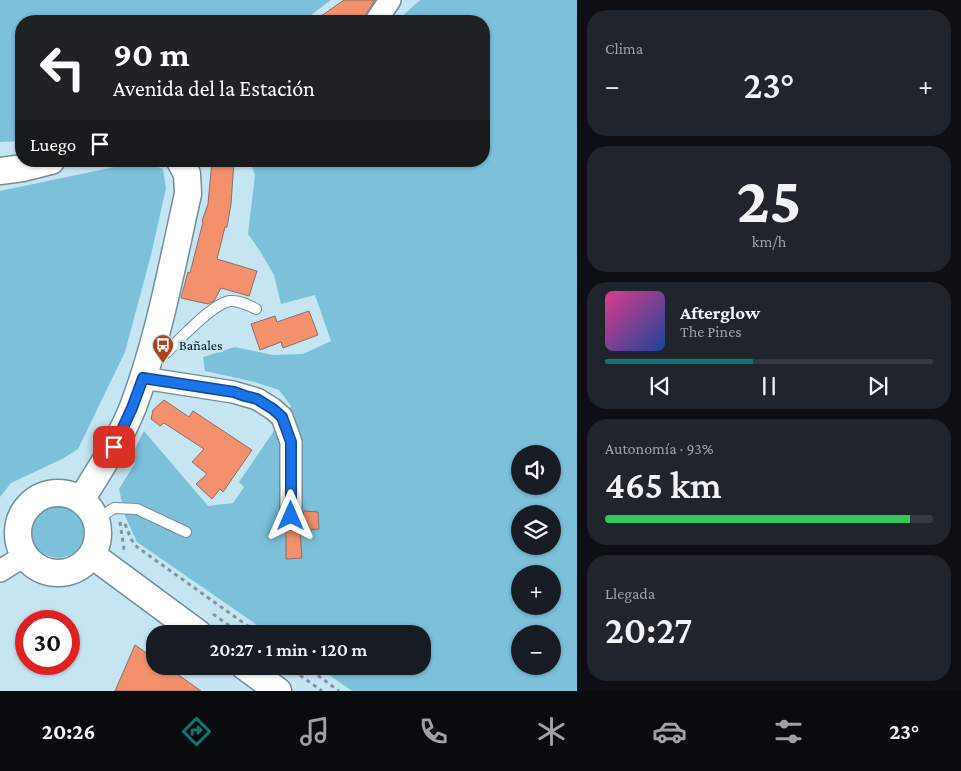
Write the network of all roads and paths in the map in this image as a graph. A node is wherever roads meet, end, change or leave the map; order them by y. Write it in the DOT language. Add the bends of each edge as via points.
graph roads {
  1 [pos="390,0"];
  2 [pos="380,15"];
  3 [pos="27,167"];
  4 [pos="183,167"];
  5 [pos="0,171"];
  6 [pos="256,309"];
  7 [pos="152,349"];
  8 [pos="143,378"];
  9 [pos="89,510"];
  10 [pos="291,516"];
  11 [pos="125,524"];
  12 [pos="186,532"];
  13 [pos="92,555"];
  14 [pos="24,556"];
  15 [pos="0,571"];
  16 [pos="187,625"];
  17 [pos="246,625"];
  18 [pos="256,675"];
  19 [pos="300,675"];
  20 [pos="318,675"];
  21 [pos="278,691"];
  22 [pos="322,691"];
  23 [pos="340,691"];
  1 -- 2 [label="street"];
  3 -- 5 [label="street"];
  4 -- 7 [label="street" via="188,194"];
  6 -- 7 [label="lane" via="241,302 220,304 166,353"];
  7 -- 8 [label="street"];
  8 -- 9 [label="street"];
  8 -- 10 [label="street" via="241,394 257,399 282,417 291,442"];
  9 -- 12 [label="lane" via="137,509"];
  9 -- 13 [label="street" via="98,532"];
  9 -- 14 [label="street" via="70,494 45,494 34,500 19,519 18,545"];
  11 -- 17 [label="path" via="137,547"];
  13 -- 14 [label="street" via="84,564 64,573 42,570"];
  13 -- 16 [label="street"];
  14 -- 15 [label="street"];
  18 -- 21 [label="street"];
  19 -- 22 [label="path"];
  20 -- 23 [label="path"];
}
